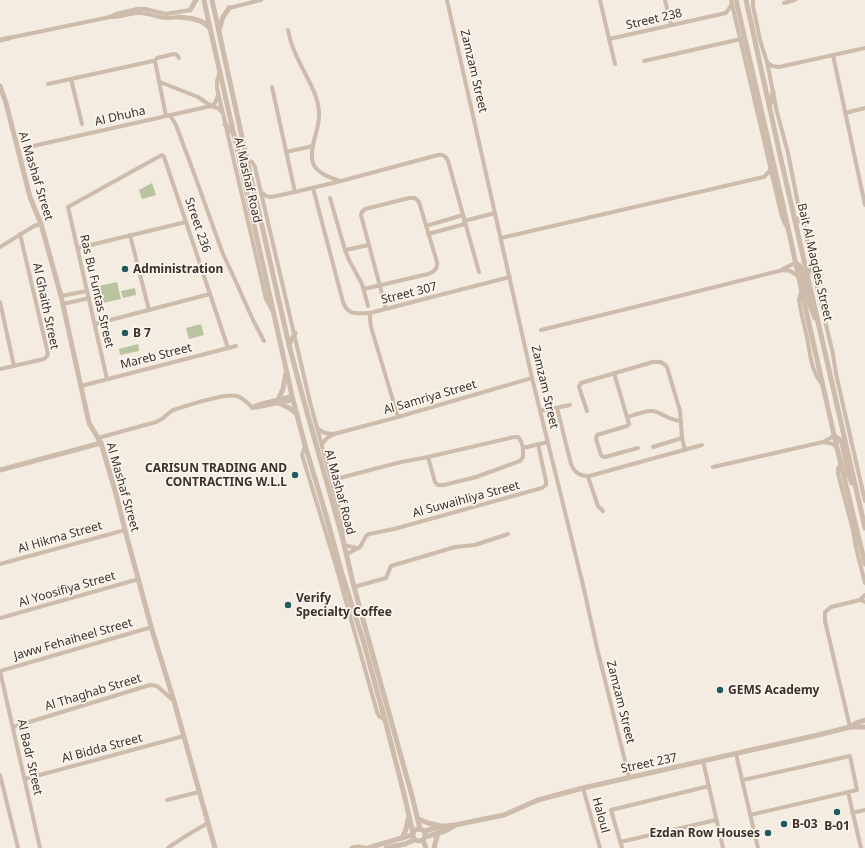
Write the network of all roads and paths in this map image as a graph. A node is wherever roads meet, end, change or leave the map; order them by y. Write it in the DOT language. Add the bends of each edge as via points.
graph roads {
  1 [pos="196,0"];
  2 [pos="204,0"];
  3 [pos="212,0"];
  4 [pos="261,0"];
  5 [pos="448,0"];
  6 [pos="600,0"];
  7 [pos="665,0"];
  8 [pos="746,0"];
  9 [pos="753,0"];
  10 [pos="794,0"];
  11 [pos="733,1"];
  12 [pos="784,3"];
  13 [pos="228,8"];
  14 [pos="190,10"];
  15 [pos="726,13"];
  16 [pos="110,17"];
  17 [pos="178,17"];
  18 [pos="736,20"];
  19 [pos="671,25"];
  20 [pos="210,28"];
  21 [pos="288,30"];
  22 [pos="219,33"];
  23 [pos="9,38"];
  24 [pos="609,39"];
  25 [pos="0,40"];
  26 [pos="741,40"];
  27 [pos="865,48"];
  28 [pos="833,55"];
  29 [pos="179,58"];
  30 [pos="644,61"];
  31 [pos="155,62"];
  32 [pos="767,62"];
  33 [pos="615,64"];
  34 [pos="778,67"];
  35 [pos="220,71"];
  36 [pos="770,76"];
  37 [pos="71,79"];
  38 [pos="160,82"];
  39 [pos="48,84"];
  40 [pos="0,86"];
  41 [pos="272,87"];
  42 [pos="774,92"];
  43 [pos="218,96"];
  44 [pos="211,106"];
  45 [pos="770,108"];
  46 [pos="865,108"];
  47 [pos="222,112"];
  48 [pos="845,113"];
  49 [pos="168,116"];
  50 [pos="82,124"];
  51 [pos="225,124"];
  52 [pos="234,135"];
  53 [pos="33,146"];
  54 [pos="313,146"];
  55 [pos="768,149"];
  56 [pos="286,152"];
  57 [pos="247,160"];
  58 [pos="771,168"];
  59 [pos="764,177"];
  60 [pos="341,181"];
  61 [pos="774,182"];
  62 [pos="313,188"];
  63 [pos="261,192"];
  64 [pos="295,192"];
  65 [pos="270,197"];
  66 [pos="330,198"];
  67 [pos="865,205"];
  68 [pos="68,207"];
  69 [pos="264,208"];
  70 [pos="495,213"];
  71 [pos="463,215"];
  72 [pos="795,218"];
  73 [pos="186,222"];
  74 [pos="465,222"];
  75 [pos="40,224"];
  76 [pos="804,224"];
  77 [pos="426,226"];
  78 [pos="788,228"];
  79 [pos="20,234"];
  80 [pos="428,234"];
  81 [pos="130,235"];
  82 [pos="501,238"];
  83 [pos="369,244"];
  84 [pos="0,247"];
  85 [pos="78,248"];
  86 [pos="345,250"];
  87 [pos="796,263"];
  88 [pos="812,266"];
  89 [pos="780,271"];
  90 [pos="479,272"];
  91 [pos="807,275"];
  92 [pos="798,276"];
  93 [pos="510,277"];
  94 [pos="380,285"];
  95 [pos="364,289"];
  96 [pos="87,291"];
  97 [pos="210,294"];
  98 [pos="61,296"];
  99 [pos="89,298"];
  100 [pos="0,302"];
  101 [pos="63,304"];
  102 [pos="368,306"];
  103 [pos="149,310"];
  104 [pos="386,310"];
  105 [pos="370,313"];
  106 [pos="274,314"];
  107 [pos="95,324"];
  108 [pos="2,325"];
  109 [pos="819,328"];
  110 [pos="540,330"];
  111 [pos="295,333"];
  112 [pos="264,341"];
  113 [pos="289,345"];
  114 [pos="236,346"];
  115 [pos="228,348"];
  116 [pos="14,366"];
  117 [pos="0,369"];
  118 [pos="286,370"];
  119 [pos="614,373"];
  120 [pos="532,378"];
  121 [pos="107,379"];
  122 [pos="81,386"];
  123 [pos="293,398"];
  124 [pos="279,401"];
  125 [pos="570,405"];
  126 [pos="557,408"];
  127 [pos="540,411"];
  128 [pos="587,411"];
  129 [pos="297,414"];
  130 [pos="398,417"];
  131 [pos="628,417"];
  132 [pos="681,421"];
  133 [pos="318,429"];
  134 [pos="334,434"];
  135 [pos="834,436"];
  136 [pos="682,438"];
  137 [pos="99,441"];
  138 [pos="548,442"];
  139 [pos="823,442"];
  140 [pos="322,444"];
  141 [pos="538,444"];
  142 [pos="702,445"];
  143 [pos="653,447"];
  144 [pos="523,448"];
  145 [pos="638,448"];
  146 [pos="837,448"];
  147 [pos="684,450"];
  148 [pos="428,457"];
  149 [pos="840,463"];
  150 [pos="713,467"];
  151 [pos="0,470"];
  152 [pos="588,476"];
  153 [pos="332,480"];
  154 [pos="857,495"];
  155 [pos="865,500"];
  156 [pos="603,511"];
  157 [pos="865,528"];
  158 [pos="125,530"];
  159 [pos="508,534"];
  160 [pos="342,536"];
  161 [pos="344,545"];
  162 [pos="357,548"];
  163 [pos="346,554"];
  164 [pos="0,564"];
  165 [pos="865,564"];
  166 [pos="138,579"];
  167 [pos="865,584"];
  168 [pos="354,587"];
  169 [pos="865,595"];
  170 [pos="863,601"];
  171 [pos="0,618"];
  172 [pos="152,627"];
  173 [pos="0,672"];
  174 [pos="1,678"];
  175 [pos="174,701"];
  176 [pos="865,720"];
  177 [pos="865,726"];
  178 [pos="13,727"];
  179 [pos="850,727"];
  180 [pos="184,736"];
  181 [pos="736,754"];
  182 [pos="703,761"];
  183 [pos="0,776"];
  184 [pos="629,777"];
  185 [pos="25,779"];
  186 [pos="743,780"];
  187 [pos="709,786"];
  188 [pos="583,788"];
  189 [pos="199,792"];
  190 [pos="848,792"];
  191 [pos="168,800"];
  192 [pos="865,810"];
  193 [pos="852,813"];
  194 [pos="750,815"];
  195 [pos="409,816"];
  196 [pos="418,819"];
  197 [pos="716,820"];
  198 [pos="208,823"];
  199 [pos="455,825"];
  200 [pos="444,826"];
  201 [pos="422,830"];
  202 [pos="438,833"];
  203 [pos="414,837"];
  204 [pos="402,838"];
  205 [pos="424,839"];
  206 [pos="620,842"];
  207 [pos="417,847"];
  208 [pos="18,848"];
  209 [pos="40,848"];
  210 [pos="168,848"];
  211 [pos="215,848"];
  212 [pos="352,848"];
  213 [pos="364,848"];
  214 [pos="368,848"];
  215 [pos="387,848"];
  216 [pos="394,848"];
  217 [pos="426,848"];
  218 [pos="434,848"];
  219 [pos="600,848"];
  220 [pos="622,848"];
  221 [pos="723,848"];
  222 [pos="758,848"];
  223 [pos="860,848"];
  1 -- 14 [label="street"];
  2 -- 20 [label="street, Al Mashaf Road"];
  3 -- 22 [label="street, Al Mashaf Road"];
  4 -- 13 [label="street"];
  5 -- 70 [label="street, Zamzam Street"];
  6 -- 24 [label="street"];
  7 -- 19 [label="street"];
  8 -- 45 [label="street, Bait Al Maqdes Street"];
  9 -- 32 [label="street, Bait Al Maqdes Street"];
  10 -- 12 [label="street"];
  11 -- 15 [label="street"];
  11 -- 18 [label="street, Bait Al Maqdes Street"];
  11 -- 55 [label="street, Bait Al Maqdes Street"];
  13 -- 22 [label="street"];
  14 -- 16 [label="street" via="166,14 137,9"];
  15 -- 18 [label="street"];
  15 -- 19 [label="street, Street 238"];
  16 -- 17 [label="street" via="138,13 164,18"];
  16 -- 23 [label="street"];
  17 -- 20 [label="street" via="198,20"];
  18 -- 26 [label="street, Bait Al Maqdes Street"];
  19 -- 24 [label="street, Street 238"];
  20 -- 35 [label="street, Al Mashaf Road"];
  21 -- 54 [label="street" via="318,105 319,122"];
  22 -- 57 [label="street, Al Mashaf Road"];
  23 -- 25 [label="street"];
  24 -- 33 [label="street"];
  26 -- 30 [label="street"];
  26 -- 55 [label="street, Bait Al Maqdes Street"];
  27 -- 28 [label="street"];
  28 -- 34 [label="street"];
  28 -- 48 [label="street"];
  29 -- 31 [label="street" via="174,54 157,58"];
  31 -- 37 [label="street"];
  31 -- 38 [label="street"];
  32 -- 34 [label="street"];
  32 -- 36 [label="street, Bait Al Maqdes Street"];
  34 -- 36 [label="street"];
  35 -- 43 [label="street, Al Mashaf Road" via="216,81"];
  35 -- 52 [label="street, Al Mashaf Road"];
  36 -- 42 [label="street, Bait Al Maqdes Street"];
  37 -- 39 [label="street"];
  37 -- 50 [label="street"];
  38 -- 44 [label="street" via="198,97"];
  38 -- 49 [label="street"];
  40 -- 75 [label="street, Al Mashaf Street" via="30,197"];
  41 -- 56 [label="street"];
  42 -- 45 [label="street"];
  42 -- 76 [label="street, Bait Al Maqdes Street"];
  43 -- 44 [label="street" via="217,101"];
  43 -- 47 [label="street, Al Mashaf Road"];
  44 -- 47 [label="street"];
  44 -- 49 [label="street, Al Dhuha"];
  45 -- 72 [label="street, Bait Al Maqdes Street"];
  46 -- 48 [label="street"];
  47 -- 51 [label="street, Al Mashaf Road"];
  48 -- 67 [label="street"];
  49 -- 53 [label="street, Al Dhuha"];
  49 -- 112 [label="street" via="176,125 223,254"];
  51 -- 52 [label="street"];
  51 -- 106 [label="street, Al Mashaf Road" via="266,299"];
  52 -- 106 [label="street, Al Mashaf Road"];
  54 -- 56 [label="street"];
  54 -- 60 [label="street" via="314,166"];
  55 -- 58 [label="street, Bait Al Maqdes Street"];
  55 -- 78 [label="street, Bait Al Maqdes Street"];
  56 -- 64 [label="street"];
  57 -- 63 [label="street, Al Mashaf Road" via="255,167"];
  57 -- 113 [label="street, Al Mashaf Road"];
  58 -- 59 [label="street"];
  58 -- 61 [label="street, Bait Al Maqdes Street"];
  59 -- 61 [label="street"];
  59 -- 82 [label="street"];
  60 -- 62 [label="street"];
  60 -- 71 [label="street" via="442,155 448,161"];
  61 -- 78 [label="street, Bait Al Maqdes Street" via="783,220"];
  62 -- 64 [label="street"];
  62 -- 105 [label="street" via="346,309 355,313"];
  63 -- 65 [label="street"];
  63 -- 69 [label="street, Al Mashaf Road"];
  64 -- 65 [label="street"];
  65 -- 69 [label="street"];
  66 -- 86 [label="street"];
  68 -- 73 [label="street, Street 236" via="162,155"];
  68 -- 85 [label="street, Ras Bu Funtas Street"];
  69 -- 111 [label="street, Al Mashaf Road"];
  70 -- 74 [label="street"];
  70 -- 82 [label="street, Zamzam Street"];
  71 -- 74 [label="street"];
  71 -- 77 [label="street"];
  72 -- 76 [label="street"];
  72 -- 91 [label="street, Bait Al Maqdes Street"];
  73 -- 81 [label="street"];
  73 -- 97 [label="street, Street 236"];
  74 -- 80 [label="street"];
  74 -- 90 [label="street"];
  75 -- 79 [label="street"];
  75 -- 98 [label="street, Al Mashaf Street"];
  76 -- 88 [label="street, Bait Al Maqdes Street"];
  77 -- 80 [label="street"];
  77 -- 83 [label="street" via="419,202 412,198 365,209 361,213"];
  78 -- 87 [label="street, Bait Al Maqdes Street"];
  79 -- 84 [label="street"];
  79 -- 116 [label="street, Al Ghaith Street" via="48,354 44,359"];
  80 -- 94 [label="street" via="438,265 434,272"];
  81 -- 85 [label="street"];
  81 -- 103 [label="street"];
  82 -- 93 [label="street, Zamzam Street"];
  83 -- 86 [label="street"];
  83 -- 94 [label="street"];
  85 -- 96 [label="street, Ras Bu Funtas Street"];
  86 -- 95 [label="street"];
  87 -- 89 [label="street"];
  87 -- 92 [label="street, Bait Al Maqdes Street"];
  87 -- 109 [label="street" via="801,268 810,305"];
  88 -- 91 [label="street"];
  88 -- 155 [label="street, Bait Al Maqdes Street"];
  89 -- 92 [label="street" via="790,271"];
  89 -- 110 [label="street"];
  91 -- 109 [label="street, Bait Al Maqdes Street"];
  92 -- 135 [label="street, Bait Al Maqdes Street"];
  93 -- 104 [label="street, Street 307"];
  93 -- 120 [label="street, Zamzam Street"];
  94 -- 95 [label="street"];
  94 -- 104 [label="street"];
  95 -- 102 [label="street"];
  96 -- 98 [label="street"];
  96 -- 99 [label="street, Ras Bu Funtas Street"];
  97 -- 103 [label="street"];
  97 -- 115 [label="street, Street 236"];
  98 -- 101 [label="street, Al Mashaf Street"];
  99 -- 101 [label="street"];
  99 -- 107 [label="street, Ras Bu Funtas Street"];
  100 -- 108 [label="street"];
  101 -- 122 [label="street, Al Mashaf Street"];
  103 -- 107 [label="street"];
  104 -- 105 [label="street, Street 307"];
  105 -- 130 [label="street, Street 307" via="371,327"];
  106 -- 118 [label="street, Al Mashaf Road"];
  107 -- 121 [label="street, Ras Bu Funtas Street"];
  108 -- 116 [label="street"];
  109 -- 154 [label="street, Bait Al Maqdes Street"];
  111 -- 113 [label="street"];
  111 -- 133 [label="street, Al Mashaf Road"];
  113 -- 160 [label="street, Al Mashaf Road"];
  114 -- 115 [label="street, Mareb Street"];
  115 -- 121 [label="street, Mareb Street"];
  116 -- 117 [label="street, Al Ghaith Street"];
  118 -- 123 [label="street, Al Mashaf Road"];
  118 -- 124 [label="street"];
  119 -- 128 [label="street" via="579,385"];
  119 -- 131 [label="street"];
  119 -- 132 [label="street" via="653,362 664,363"];
  120 -- 127 [label="street, Zamzam Street"];
  120 -- 130 [label="street, Al Samriya Street"];
  121 -- 122 [label="street, Mareb Street"];
  122 -- 137 [label="street, Al Mashaf Street" via="89,423"];
  123 -- 124 [label="street"];
  123 -- 129 [label="street, Al Mashaf Road"];
  124 -- 129 [label="street"];
  124 -- 137 [label="street" via="252,408 241,398 223,396 173,410 156,422"];
  125 -- 126 [label="street"];
  126 -- 127 [label="street"];
  126 -- 152 [label="street" via="573,470 582,476"];
  127 -- 138 [label="street, Zamzam Street"];
  129 -- 195 [label="street, Al Mashaf Road" via="363,640"];
  130 -- 134 [label="street, Al Samriya Street"];
  131 -- 132 [label="street" via="651,411"];
  131 -- 145 [label="street" via="628,426 596,436 601,455 606,457"];
  132 -- 136 [label="street"];
  133 -- 134 [label="street"];
  133 -- 140 [label="street, Al Mashaf Road"];
  134 -- 140 [label="street, Al Samriya Street"];
  135 -- 139 [label="street"];
  135 -- 146 [label="street, Bait Al Maqdes Street"];
  135 -- 154 [label="street" via="842,443 848,473"];
  136 -- 143 [label="street"];
  136 -- 147 [label="street"];
  137 -- 151 [label="street"];
  137 -- 158 [label="street, Al Mashaf Street"];
  138 -- 141 [label="street"];
  138 -- 184 [label="street, Zamzam Street"];
  139 -- 146 [label="street" via="833,444"];
  139 -- 150 [label="street"];
  140 -- 153 [label="street, Al Mashaf Road"];
  141 -- 144 [label="street"];
  141 -- 162 [label="street, Al Suwaihliya Street" via="546,481 542,488 394,529 370,533"];
  142 -- 147 [label="street"];
  144 -- 148 [label="street" via="518,437 514,437"];
  144 -- 148 [label="street" via="524,457 520,461 476,477 444,485 435,482"];
  146 -- 149 [label="street, Bait Al Maqdes Street"];
  147 -- 152 [label="street"];
  148 -- 153 [label="street"];
  149 -- 165 [label="street, Bait Al Maqdes Street"];
  149 -- 167 [label="street, Bait Al Maqdes Street" via="838,474"];
  152 -- 156 [label="street" via="598,506"];
  153 -- 160 [label="street, Al Mashaf Road" via="343,522"];
  154 -- 157 [label="street, Bait Al Maqdes Street"];
  158 -- 164 [label="street, Al Hikma Street"];
  158 -- 166 [label="street, Al Mashaf Street"];
  159 -- 168 [label="street" via="391,566 386,578"];
  160 -- 161 [label="street, Al Mashaf Road"];
  161 -- 162 [label="street"];
  161 -- 163 [label="street, Al Mashaf Road"];
  162 -- 163 [label="street, Al Suwaihliya Street"];
  163 -- 168 [label="street, Al Mashaf Road"];
  166 -- 171 [label="street, Al Yoosifiya Street"];
  166 -- 172 [label="street, Al Mashaf Street"];
  168 -- 196 [label="street, Al Mashaf Road"];
  169 -- 170 [label="street"];
  170 -- 179 [label="street" via="831,607 824,618"];
  172 -- 173 [label="street, Jaww Fehaiheel Street"];
  172 -- 175 [label="street, Al Mashaf Street"];
  173 -- 174 [label="street, Al Badr Street"];
  174 -- 178 [label="street, Al Badr Street"];
  175 -- 178 [label="street, Al Thaghab Street" via="157,686 150,685"];
  175 -- 180 [label="street, Al Mashaf Street"];
  176 -- 179 [label="street, Street 237"];
  177 -- 179 [label="street, Street 237"];
  178 -- 185 [label="street, Al Badr Street"];
  179 -- 181 [label="street, Street 237"];
  180 -- 185 [label="street, Al Bidda Street"];
  180 -- 189 [label="street, Al Mashaf Street"];
  181 -- 182 [label="street, Street 237"];
  181 -- 186 [label="street"];
  182 -- 184 [label="street, Street 237"];
  182 -- 187 [label="street"];
  183 -- 208 [label="street"];
  184 -- 188 [label="street, Street 237"];
  185 -- 209 [label="street, Al Badr Street"];
  186 -- 190 [label="street" via="850,756 857,790"];
  186 -- 194 [label="street"];
  187 -- 197 [label="street"];
  187 -- 206 [label="street" via="611,810"];
  188 -- 199 [label="street, Street 237" via="538,800 504,815"];
  188 -- 219 [label="street, Haloul"];
  189 -- 191 [label="street"];
  189 -- 198 [label="street, Al Mashaf Street"];
  190 -- 193 [label="street"];
  190 -- 194 [label="street"];
  192 -- 193 [label="street"];
  193 -- 223 [label="street"];
  194 -- 222 [label="street"];
  195 -- 203 [label="street, Al Mashaf Road"];
  195 -- 204 [label="street"];
  196 -- 200 [label="street"];
  196 -- 201 [label="street, Al Mashaf Road"];
  197 -- 206 [label="street"];
  197 -- 221 [label="street"];
  198 -- 210 [label="street"];
  198 -- 211 [label="street, Al Mashaf Street"];
  199 -- 200 [label="street, Street 237"];
  199 -- 202 [label="street, Street 237"];
  200 -- 201 [label="street, Street 237"];
  201 -- 203 [label="street" via="416,830"];
  201 -- 205 [label="street" via="425,834"];
  202 -- 205 [label="street, Street 237"];
  202 -- 218 [label="street"];
  203 -- 204 [label="street"];
  203 -- 205 [label="street" via="418,842"];
  203 -- 207 [label="street, Al Mashaf Road"];
  203 -- 215 [label="street" via="405,844"];
  204 -- 214 [label="street"];
  205 -- 217 [label="street"];
  206 -- 220 [label="street"];
  212 -- 213 [label="street"];
  215 -- 216 [label="street"];
}
